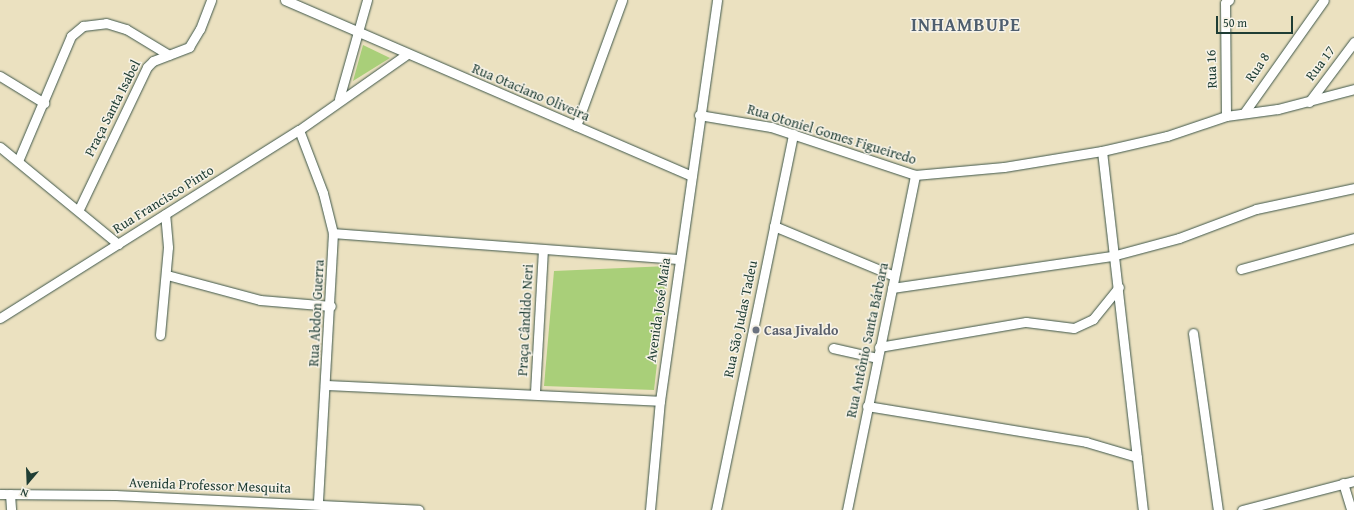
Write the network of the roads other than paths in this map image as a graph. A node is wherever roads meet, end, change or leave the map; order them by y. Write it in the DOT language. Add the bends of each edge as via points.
graph roads {
  1 [pos="211,0"];
  2 [pos="285,0"];
  3 [pos="367,0"];
  4 [pos="622,0"];
  5 [pos="717,0"];
  6 [pos="1324,0"];
  7 [pos="1226,1"];
  8 [pos="359,32"];
  9 [pos="1354,42"];
  10 [pos="406,54"];
  11 [pos="169,55"];
  12 [pos="0,76"];
  13 [pos="1354,89"];
  14 [pos="339,99"];
  15 [pos="1309,102"];
  16 [pos="44,103"];
  17 [pos="1244,113"];
  18 [pos="699,115"];
  19 [pos="1226,116"];
  20 [pos="576,126"];
  21 [pos="299,130"];
  22 [pos="793,134"];
  23 [pos="0,147"];
  24 [pos="1102,151"];
  25 [pos="18,161"];
  26 [pos="915,175"];
  27 [pos="692,176"];
  28 [pos="1354,188"];
  29 [pos="79,209"];
  30 [pos="165,214"];
  31 [pos="774,226"];
  32 [pos="333,233"];
  33 [pos="1354,238"];
  34 [pos="118,244"];
  35 [pos="543,250"];
  36 [pos="1112,256"];
  37 [pos="680,259"];
  38 [pos="1241,269"];
  39 [pos="167,275"];
  40 [pos="894,276"];
  41 [pos="1119,287"];
  42 [pos="892,288"];
  43 [pos="331,306"];
  44 [pos="0,318"];
  45 [pos="1193,333"];
  46 [pos="160,334"];
  47 [pos="879,347"];
  48 [pos="833,348"];
  49 [pos="877,358"];
  50 [pos="326,385"];
  51 [pos="535,392"];
  52 [pos="660,401"];
  53 [pos="867,406"];
  54 [pos="1137,457"];
  55 [pos="1354,481"];
  56 [pos="1343,483"];
  57 [pos="0,494"];
  58 [pos="10,494"];
  59 [pos="318,504"];
  60 [pos="11,510"];
  61 [pos="419,510"];
  62 [pos="650,510"];
  63 [pos="716,510"];
  64 [pos="847,510"];
  65 [pos="1143,510"];
  66 [pos="1218,510"];
  67 [pos="1242,510"];
  68 [pos="1351,510"];
  1 -- 11 [label="street, Praça Santa Isabel" via="195,41 189,47"];
  2 -- 8 [label="street, Rua Otaciano Oliveira"];
  3 -- 8 [label="street"];
  4 -- 20 [label="street"];
  5 -- 18 [label="street, Avenida José Maia"];
  6 -- 17 [label="street, Rua 8"];
  7 -- 19 [label="street, Rua 16"];
  8 -- 10 [label="street, Rua Otaciano Oliveira"];
  8 -- 14 [label="street"];
  9 -- 15 [label="street, Rua 17"];
  10 -- 14 [label="street"];
  10 -- 20 [label="street, Rua Otaciano Oliveira"];
  11 -- 16 [label="street" via="126,29 106,23 83,26 71,36"];
  11 -- 29 [label="street, Praça Santa Isabel" via="153,61 144,72"];
  12 -- 16 [label="street"];
  13 -- 15 [label="street, Rua Otoniel Gomes Figueiredo"];
  14 -- 21 [label="street, Rua Francisco Pinto"];
  15 -- 17 [label="street, Rua Otoniel Gomes Figueiredo"];
  16 -- 25 [label="street"];
  17 -- 19 [label="street, Rua Otoniel Gomes Figueiredo"];
  18 -- 22 [label="street, Rua Otoniel Gomes Figueiredo" via="753,123"];
  18 -- 27 [label="street, Avenida José Maia"];
  19 -- 24 [label="street, Rua Otoniel Gomes Figueiredo" via="1167,136"];
  20 -- 27 [label="street, Rua Otaciano Oliveira"];
  21 -- 30 [label="street, Rua Francisco Pinto"];
  21 -- 32 [label="street, Rua Abdon Guerra" via="323,193"];
  22 -- 26 [label="street, Rua Otoniel Gomes Figueiredo"];
  22 -- 31 [label="street, Rua São Judas Tadeu"];
  23 -- 25 [label="street"];
  24 -- 26 [label="street, Rua Otoniel Gomes Figueiredo" via="1004,167"];
  24 -- 36 [label="street"];
  25 -- 29 [label="street"];
  26 -- 40 [label="street, Rua Antônio Santa Bárbara"];
  27 -- 37 [label="street, Avenida José Maia"];
  28 -- 36 [label="street" via="1256,209 1179,238"];
  29 -- 34 [label="street"];
  30 -- 34 [label="street, Rua Francisco Pinto"];
  30 -- 39 [label="street"];
  31 -- 40 [label="street"];
  31 -- 63 [label="street, Rua São Judas Tadeu"];
  32 -- 35 [label="street"];
  32 -- 43 [label="street, Rua Abdon Guerra"];
  33 -- 38 [label="street"];
  34 -- 44 [label="street, Rua Francisco Pinto"];
  35 -- 37 [label="street"];
  35 -- 51 [label="street, Praça Cândido Neri"];
  36 -- 41 [label="street"];
  36 -- 42 [label="street"];
  37 -- 52 [label="street, Avenida José Maia"];
  39 -- 43 [label="street" via="260,300"];
  39 -- 46 [label="street"];
  40 -- 42 [label="street, Rua Antônio Santa Bárbara"];
  41 -- 47 [label="street" via="1093,319 1074,328 1026,322"];
  41 -- 54 [label="street"];
  42 -- 47 [label="street, Rua Antônio Santa Bárbara"];
  43 -- 50 [label="street, Rua Abdon Guerra"];
  45 -- 66 [label="street"];
  47 -- 49 [label="street, Rua Antônio Santa Bárbara"];
  48 -- 49 [label="street"];
  49 -- 53 [label="street, Rua Antônio Santa Bárbara"];
  50 -- 51 [label="street"];
  50 -- 59 [label="street, Rua Abdon Guerra"];
  51 -- 52 [label="street"];
  52 -- 62 [label="street, Avenida José Maia"];
  53 -- 54 [label="street" via="1086,442"];
  53 -- 64 [label="street, Rua Antônio Santa Bárbara"];
  54 -- 65 [label="street"];
  55 -- 56 [label="street"];
  56 -- 67 [label="street"];
  56 -- 68 [label="street"];
  57 -- 58 [label="street, Avenida Professor Mesquita"];
  58 -- 59 [label="street, Avenida Professor Mesquita"];
  58 -- 60 [label="street"];
  59 -- 61 [label="street, Avenida Professor Mesquita"];
}
